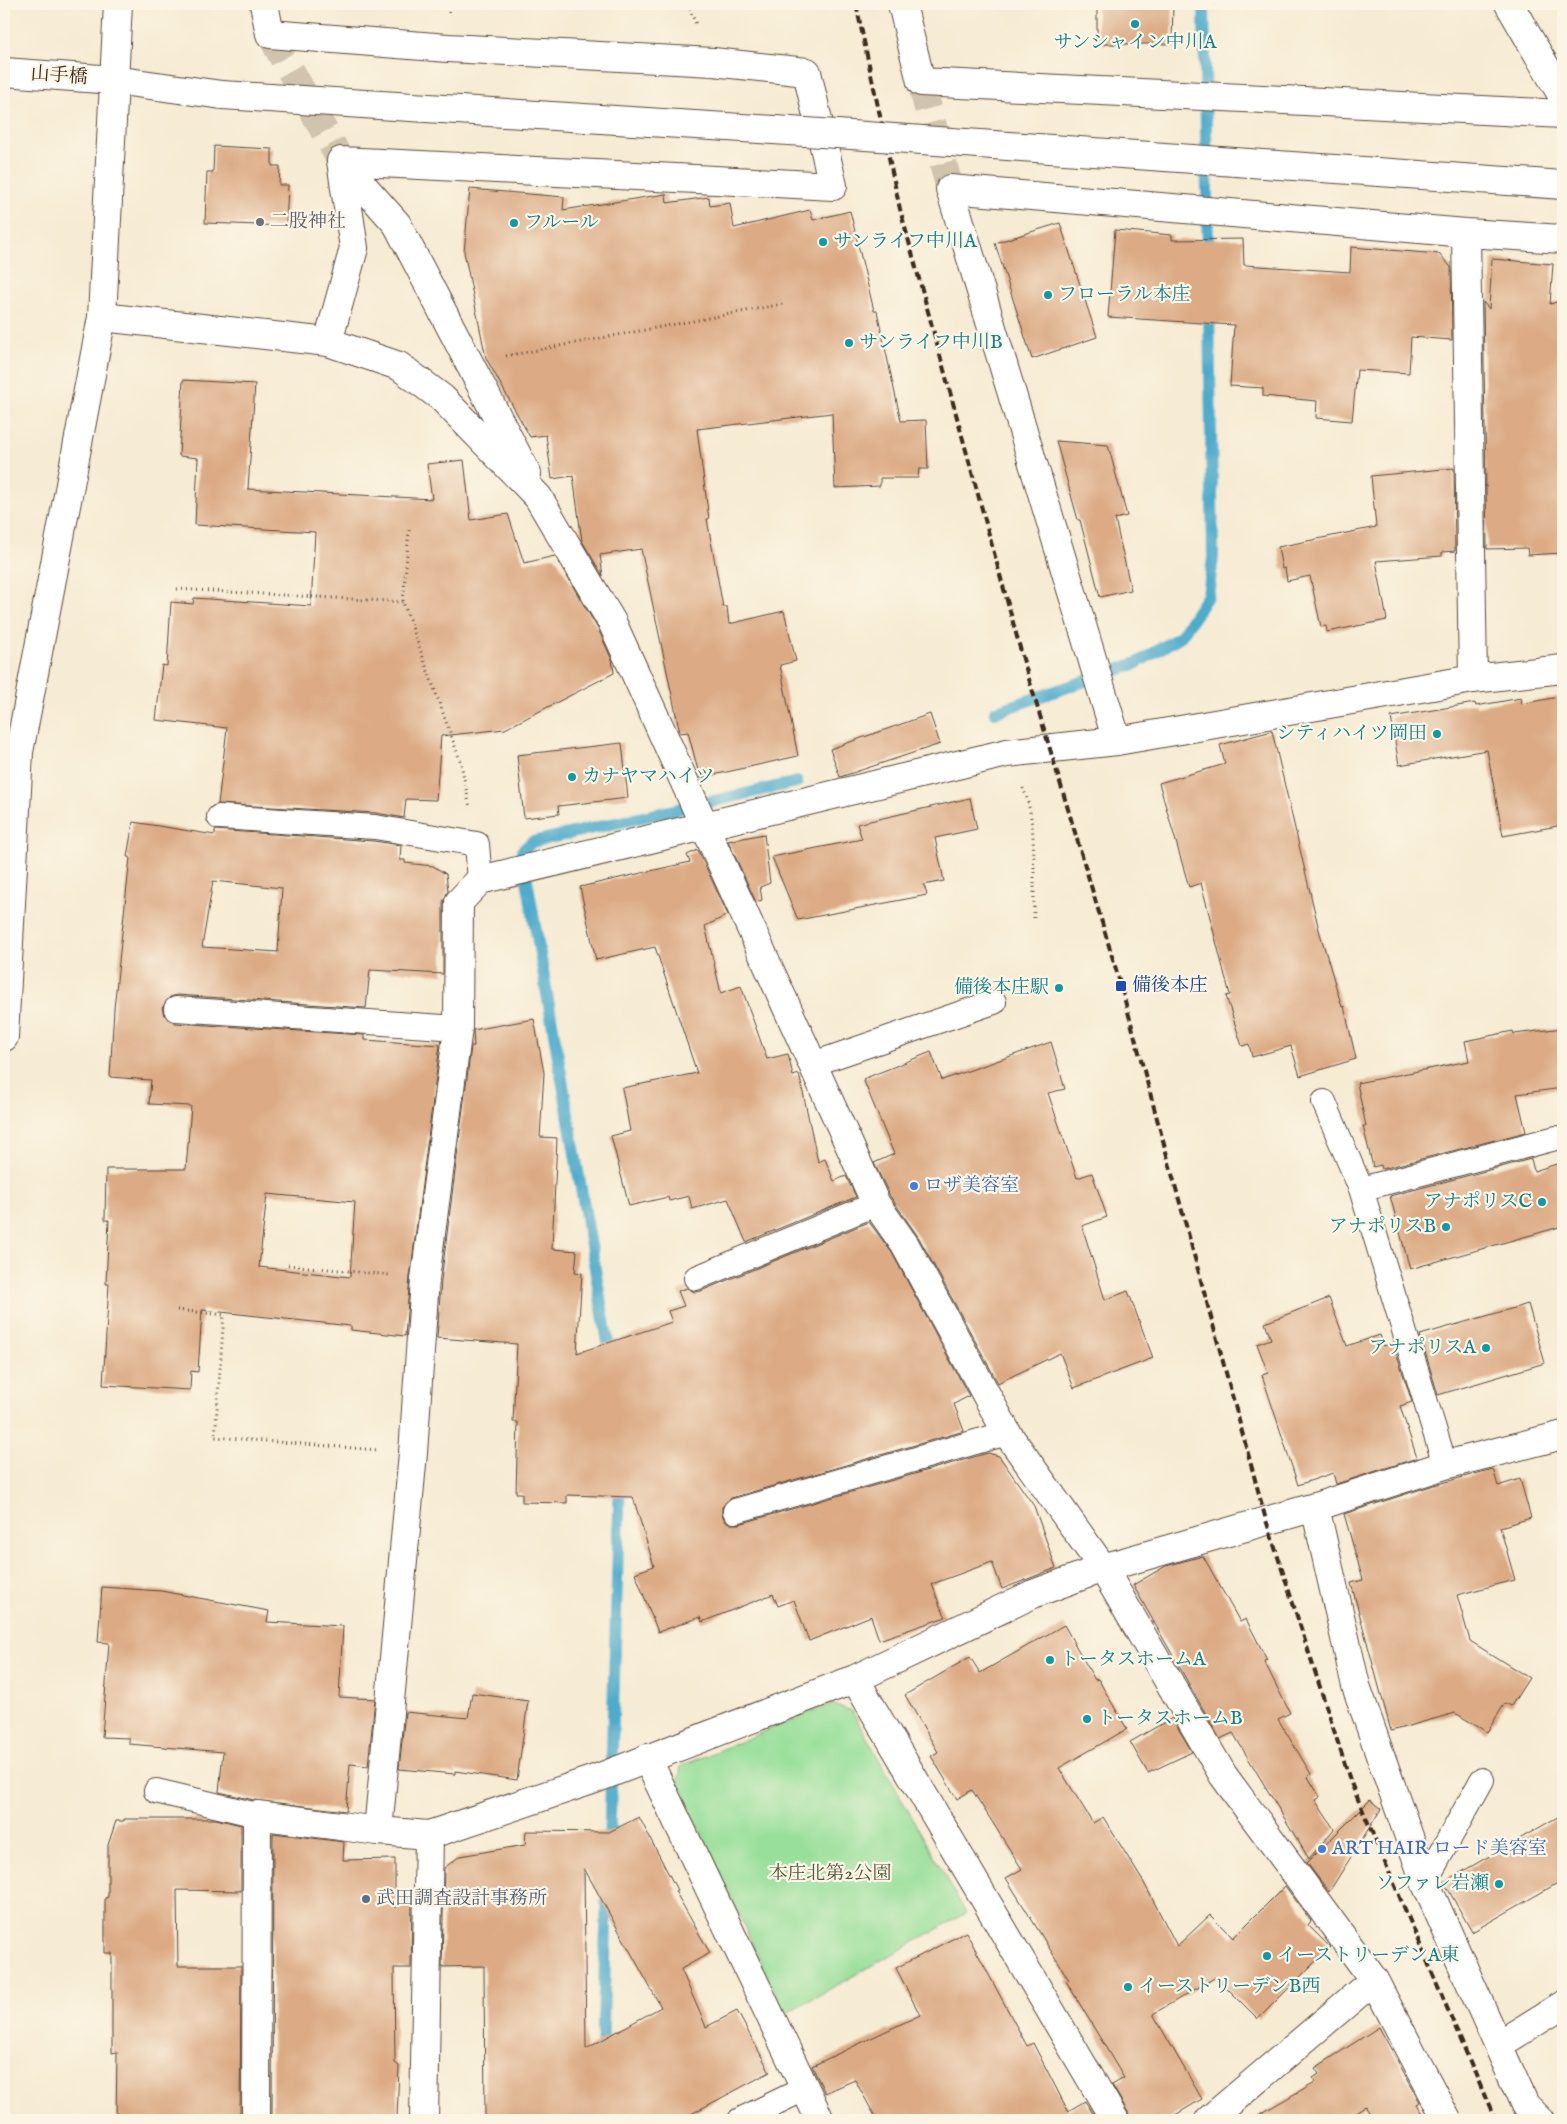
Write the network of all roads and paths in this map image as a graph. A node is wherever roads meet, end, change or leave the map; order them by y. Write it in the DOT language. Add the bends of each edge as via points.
graph roads {
  1 [pos="118,4"];
  2 [pos="264,4"];
  3 [pos="902,4"];
  4 [pos="1509,4"];
  5 [pos="4,72"];
  6 [pos="114,80"];
  7 [pos="1563,97"];
  8 [pos="1563,114"];
  9 [pos="341,161"];
  10 [pos="1563,185"];
  11 [pos="1466,232"];
  12 [pos="1563,238"];
  13 [pos="783,304"];
  14 [pos="102,317"];
  15 [pos="328,342"];
  16 [pos="469,363"];
  17 [pos="538,497"];
  18 [pos="409,530"];
  19 [pos="177,589"];
  20 [pos="402,602"];
  21 [pos="1563,669"];
  22 [pos="1473,679"];
  23 [pos="1117,741"];
  24 [pos="1007,753"];
  25 [pos="218,816"];
  26 [pos="702,820"];
  27 [pos="477,844"];
  28 [pos="480,880"];
  29 [pos="1034,920"];
  30 [pos="994,1002"];
  31 [pos="176,1009"];
  32 [pos="458,1028"];
  33 [pos="4,1037"];
  34 [pos="814,1064"];
  35 [pos="1324,1102"];
  36 [pos="1556,1138"];
  37 [pos="1361,1189"];
  38 [pos="876,1204"];
  39 [pos="288,1265"];
  40 [pos="696,1278"];
  41 [pos="425,1279"];
  42 [pos="177,1310"];
  43 [pos="1007,1432"];
  44 [pos="1563,1435"];
  45 [pos="413,1452"];
  46 [pos="1446,1465"];
  47 [pos="1315,1507"];
  48 [pos="735,1511"];
  49 [pos="1103,1568"];
  50 [pos="855,1679"];
  51 [pos="647,1758"];
  52 [pos="1482,1780"];
  53 [pos="156,1790"];
  54 [pos="257,1815"];
  55 [pos="378,1831"];
  56 [pos="429,1835"];
  57 [pos="1425,1882"];
  58 [pos="1374,1980"];
  59 [pos="1563,2005"];
  60 [pos="1498,2045"];
  61 [pos="804,2089"];
  62 [pos="256,2120"];
  63 [pos="424,2120"];
  64 [pos="740,2120"];
  65 [pos="820,2120"];
  66 [pos="1115,2120"];
  67 [pos="1209,2120"];
  68 [pos="1447,2120"];
  69 [pos="1540,2120"];
  1 -- 6 [label="street"];
  2 -- 9 [label="street" via="270,34 448,48 713,62 807,72 833,186"];
  3 -- 8 [label="street" via="921,82"];
  4 -- 7 [label="street"];
  5 -- 6 [label="street, 山手橋"];
  6 -- 10 [label="street, 山手橋, bridge" via="222,94"];
  6 -- 14 [label="street"];
  9 -- 15 [label="street" via="354,248"];
  9 -- 16 [label="street" via="397,224"];
  11 -- 12 [label="street"];
  11 -- 22 [label="street"];
  11 -- 23 [label="street" via="950,189"];
  13 -- 16 [label="path"];
  14 -- 15 [label="street"];
  14 -- 33 [label="street" via="19,752"];
  15 -- 17 [label="street" via="399,366 442,398"];
  16 -- 17 [label="street"];
  17 -- 26 [label="street" via="612,622"];
  18 -- 20 [label="path"];
  19 -- 20 [label="path"];
  20 -- 27 [label="path" via="461,763"];
  21 -- 22 [label="street"];
  22 -- 23 [label="street"];
  23 -- 24 [label="street"];
  24 -- 26 [label="street"];
  24 -- 29 [label="path" via="1027,797 1033,844"];
  25 -- 27 [label="lane" via="375,827"];
  26 -- 28 [label="street"];
  26 -- 34 [label="street"];
  27 -- 28 [label="lane"];
  28 -- 32 [label="street" via="459,902"];
  30 -- 34 [label="lane"];
  31 -- 32 [label="lane"];
  32 -- 41 [label="street"];
  34 -- 38 [label="street"];
  35 -- 37 [label="lane"];
  36 -- 37 [label="lane"];
  37 -- 46 [label="lane"];
  38 -- 40 [label="lane"];
  38 -- 43 [label="street" via="906,1245"];
  39 -- 41 [label="path"];
  41 -- 45 [label="street"];
  42 -- 45 [label="path" via="224,1315 215,1438"];
  43 -- 48 [label="lane"];
  43 -- 49 [label="street"];
  44 -- 46 [label="street"];
  45 -- 55 [label="street"];
  46 -- 47 [label="street"];
  47 -- 49 [label="street"];
  47 -- 57 [label="street" via="1356,1686"];
  49 -- 50 [label="street" via="1033,1594"];
  49 -- 58 [label="street" via="1223,1775"];
  50 -- 51 [label="street"];
  50 -- 66 [label="street"];
  51 -- 56 [label="street"];
  51 -- 61 [label="street"];
  52 -- 57 [label="lane"];
  53 -- 54 [label="lane"];
  54 -- 55 [label="street"];
  54 -- 62 [label="street"];
  55 -- 56 [label="street"];
  56 -- 63 [label="street"];
  57 -- 60 [label="street"];
  58 -- 67 [label="street"];
  58 -- 68 [label="street"];
  59 -- 60 [label="street"];
  60 -- 69 [label="street" via="1525,2105"];
  61 -- 64 [label="lane"];
  61 -- 65 [label="street"];
}
